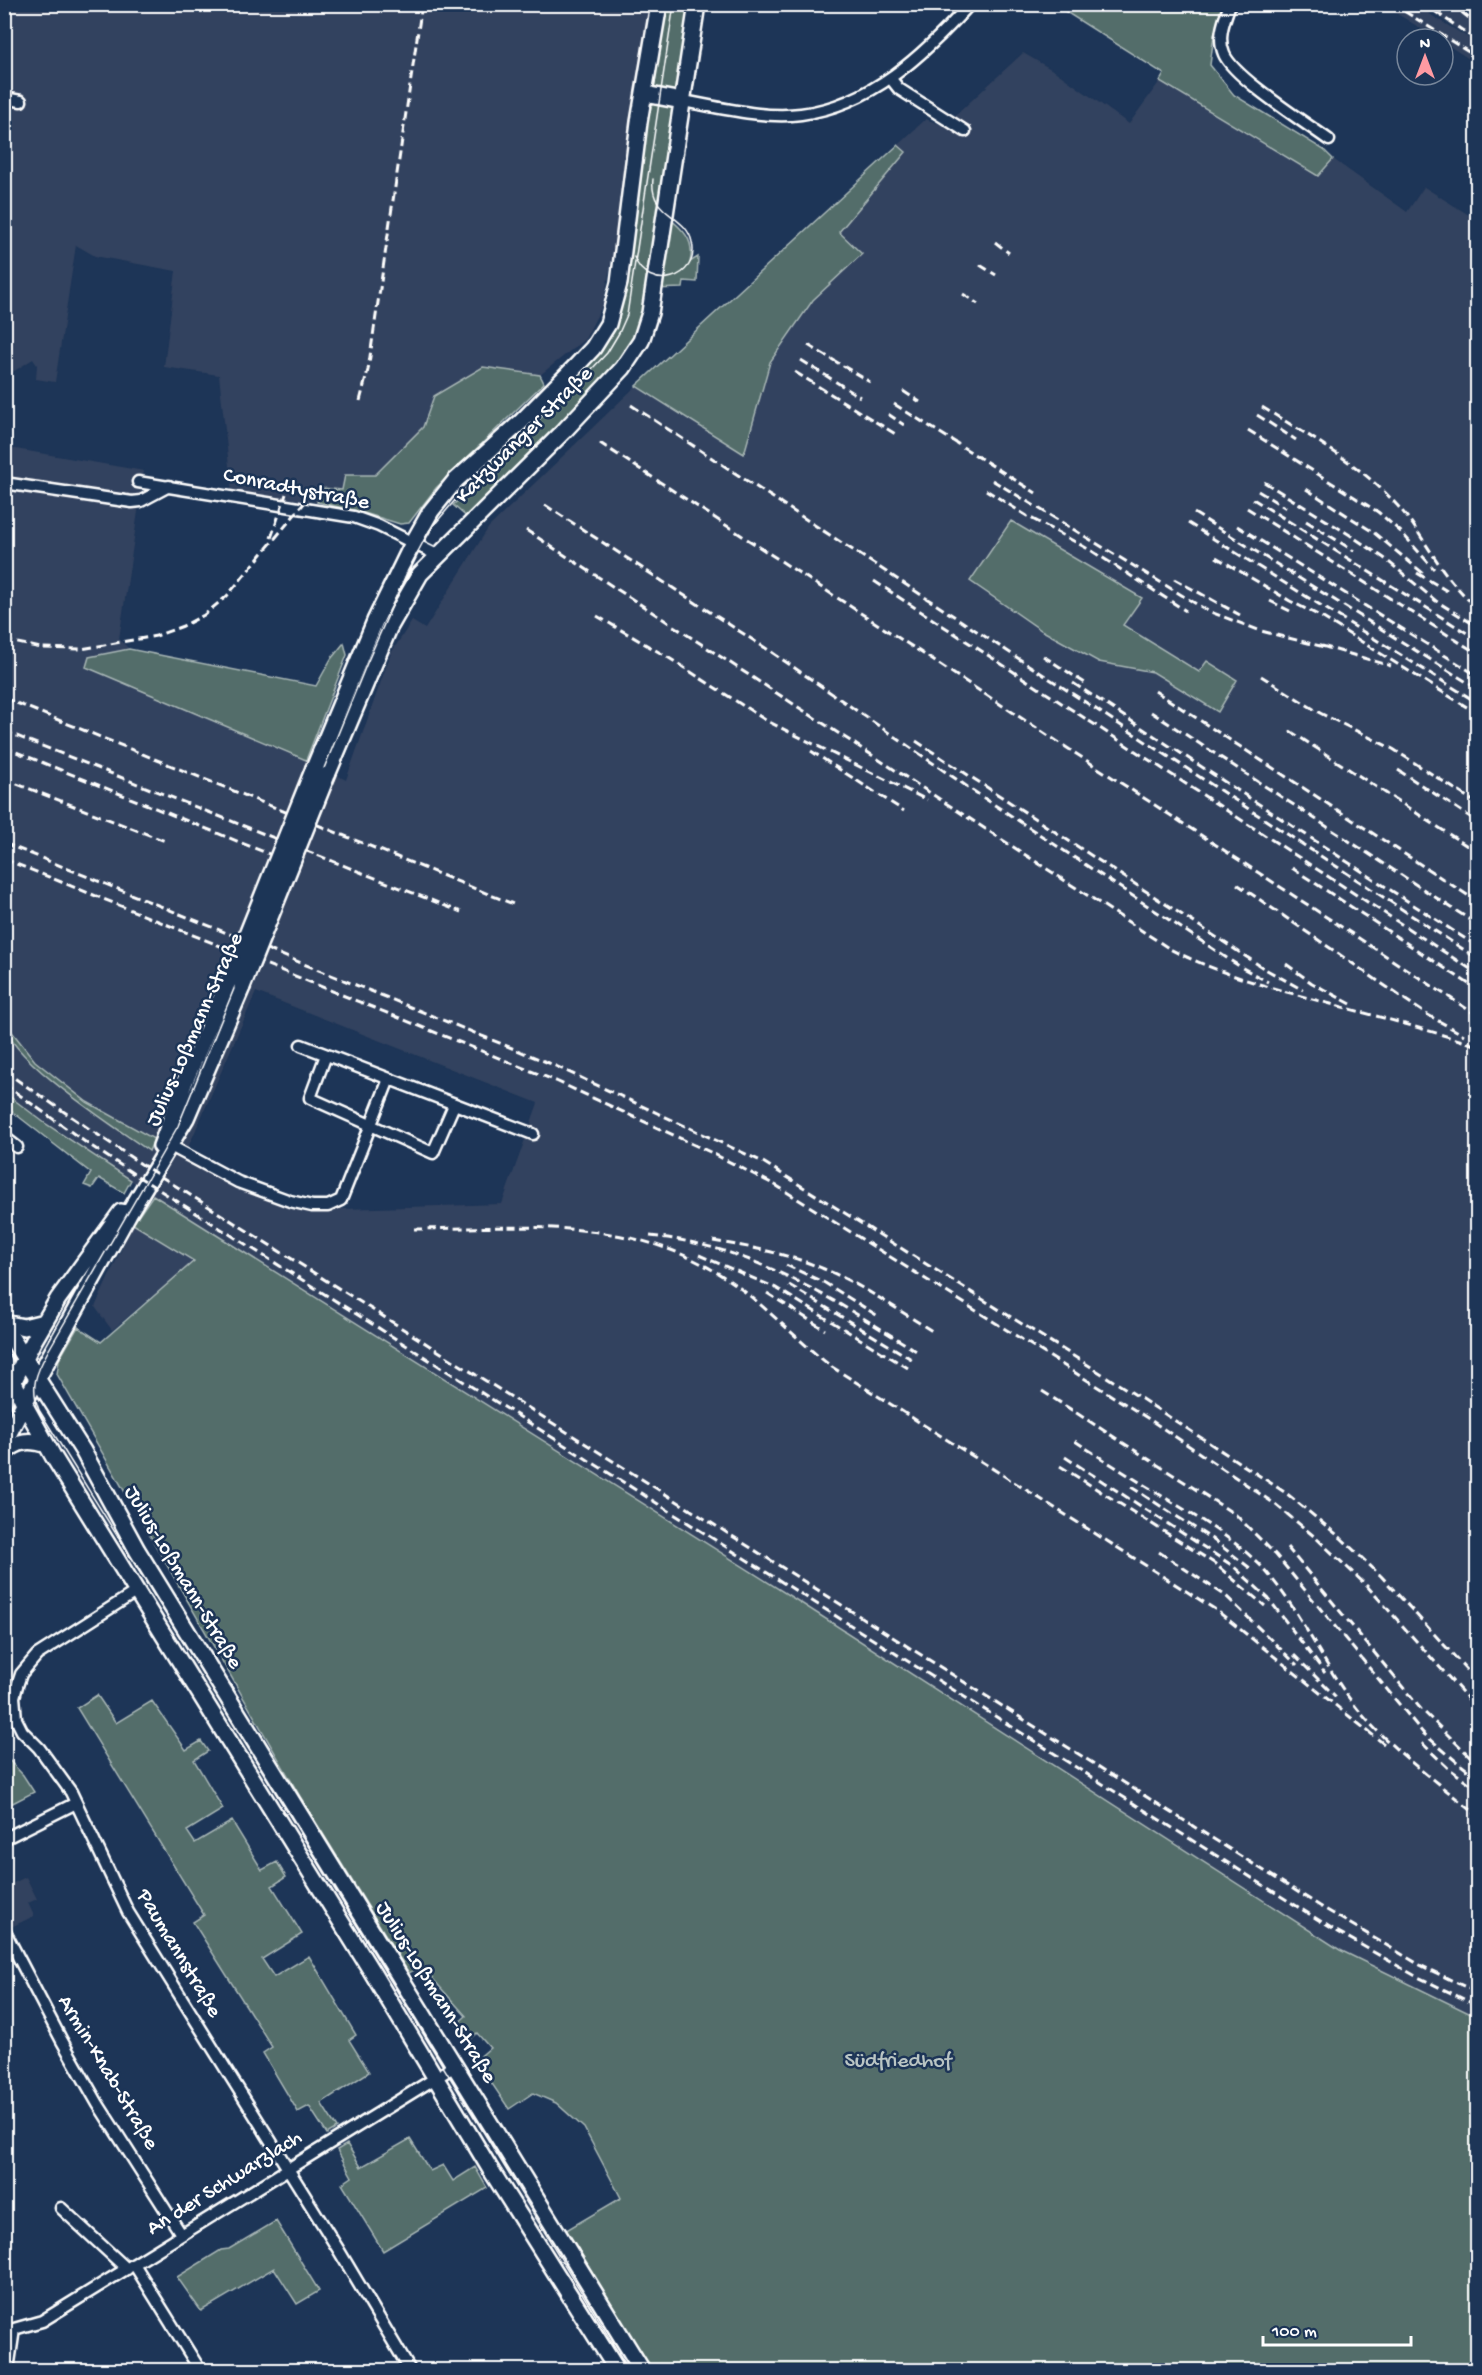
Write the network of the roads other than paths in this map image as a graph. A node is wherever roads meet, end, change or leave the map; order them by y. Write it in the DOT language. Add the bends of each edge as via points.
graph roads {
  1 [pos="659,4"];
  2 [pos="697,4"];
  3 [pos="970,4"];
  4 [pos="1230,4"];
  5 [pos="891,79"];
  6 [pos="645,94"];
  7 [pos="4,98"];
  8 [pos="21,101"];
  9 [pos="682,101"];
  10 [pos="965,131"];
  11 [pos="1329,140"];
  12 [pos="138,482"];
  13 [pos="4,483"];
  14 [pos="170,486"];
  15 [pos="413,543"];
  16 [pos="437,555"];
  17 [pos="320,771"];
  18 [pos="301,1045"];
  19 [pos="326,1055"];
  20 [pos="389,1079"];
  21 [pos="454,1105"];
  22 [pos="371,1125"];
  23 [pos="533,1134"];
  24 [pos="4,1137"];
  25 [pos="166,1144"];
  26 [pos="17,1147"];
  27 [pos="44,1322"];
  28 [pos="4,1324"];
  29 [pos="25,1358"];
  30 [pos="4,1362"];
  31 [pos="38,1377"];
  32 [pos="14,1381"];
  33 [pos="4,1401"];
  34 [pos="24,1403"];
  35 [pos="4,1443"];
  36 [pos="47,1445"];
  37 [pos="4,1453"];
  38 [pos="137,1591"];
  39 [pos="76,1803"];
  40 [pos="4,1839"];
  41 [pos="4,1930"];
  42 [pos="455,2066"];
  43 [pos="435,2078"];
  44 [pos="287,2168"];
  45 [pos="61,2208"];
  46 [pos="181,2234"];
  47 [pos="130,2266"];
  48 [pos="9,2327"];
  49 [pos="8,2370"];
  50 [pos="200,2370"];
  51 [pos="410,2370"];
  52 [pos="617,2370"];
  53 [pos="642,2370"];
  1 -- 6 [label="main road, Katzwanger Straße"];
  2 -- 9 [label="main road, Katzwanger Straße"];
  3 -- 5 [label="street" via="939,38"];
  4 -- 11 [label="street" via="1221,28 1224,54 1235,71"];
  5 -- 9 [label="street" via="852,100 801,114 765,114"];
  5 -- 10 [label="street" via="898,89"];
  6 -- 9 [label="main road"];
  6 -- 15 [label="main road, Katzwanger Straße" via="617,294 604,332 547,396 451,486"];
  7 -- 8 [label="street"];
  9 -- 16 [label="main road, Katzwanger Straße" via="651,313 635,352 563,432"];
  12 -- 14 [label="street, Conradtystraße"];
  13 -- 14 [label="street" via="132,502"];
  14 -- 15 [label="street, Conradtystraße" via="354,517"];
  15 -- 16 [label="street, Conradtystraße"];
  15 -- 17 [label="main road, Katzwanger Straße" via="365,643"];
  16 -- 17 [label="main road, Katzwanger Straße" via="415,581 388,628"];
  17 -- 25 [label="main road, Julius-Loßmann-Straße, bridge" via="235,984 185,1082"];
  18 -- 19 [label="street"];
  19 -- 20 [label="street"];
  19 -- 22 [label="street" via="310,1098"];
  20 -- 21 [label="street"];
  20 -- 22 [label="street"];
  21 -- 22 [label="street" via="433,1154"];
  21 -- 23 [label="street"];
  22 -- 25 [label="street" via="341,1200 328,1206 290,1201 238,1182"];
  24 -- 26 [label="street"];
  25 -- 27 [label="main road, Julius-Loßmann-Straße"];
  25 -- 31 [label="main road, Julius-Loßmann-Straße"];
  27 -- 28 [label="main road" via="24,1327"];
  27 -- 29 [label="main road, Julius-Loßmann-Straße"];
  28 -- 29 [label="main road"];
  29 -- 31 [label="main road"];
  29 -- 32 [label="main road, Julius-Loßmann-Straße"];
  30 -- 32 [label="main road, Julius-Loßmann-Straße"];
  31 -- 34 [label="main road"];
  31 -- 42 [label="main road, Julius-Loßmann-Straße" via="137,1550"];
  32 -- 33 [label="main road, Julius-Loßmann-Straße"];
  32 -- 34 [label="main road, Julius-Loßmann-Straße"];
  34 -- 35 [label="main road"];
  34 -- 36 [label="main road, Julius-Loßmann-Straße"];
  36 -- 37 [label="main road" via="23,1441"];
  36 -- 38 [label="main road, Julius-Loßmann-Straße"];
  38 -- 39 [label="street, Paumannstraße" via="36,1655 17,1686 16,1719 22,1731 60,1775"];
  38 -- 43 [label="main road, Julius-Loßmann-Straße"];
  39 -- 40 [label="street"];
  39 -- 44 [label="street, Paumannstraße" via="128,1912"];
  41 -- 46 [label="street, Armin-Knab-Straße" via="93,2095"];
  42 -- 43 [label="street, An der Schwarzlach"];
  42 -- 53 [label="main road, Julius-Loßmann-Straße"];
  43 -- 44 [label="street, An der Schwarzlach"];
  43 -- 52 [label="main road, Julius-Loßmann-Straße"];
  44 -- 46 [label="street, An der Schwarzlach"];
  44 -- 51 [label="street, Paumannstraße"];
  45 -- 47 [label="street"];
  46 -- 47 [label="street, An der Schwarzlach"];
  47 -- 48 [label="street, An der Schwarzlach" via="42,2321"];
  47 -- 50 [label="street"];
  48 -- 49 [label="street"];
}
